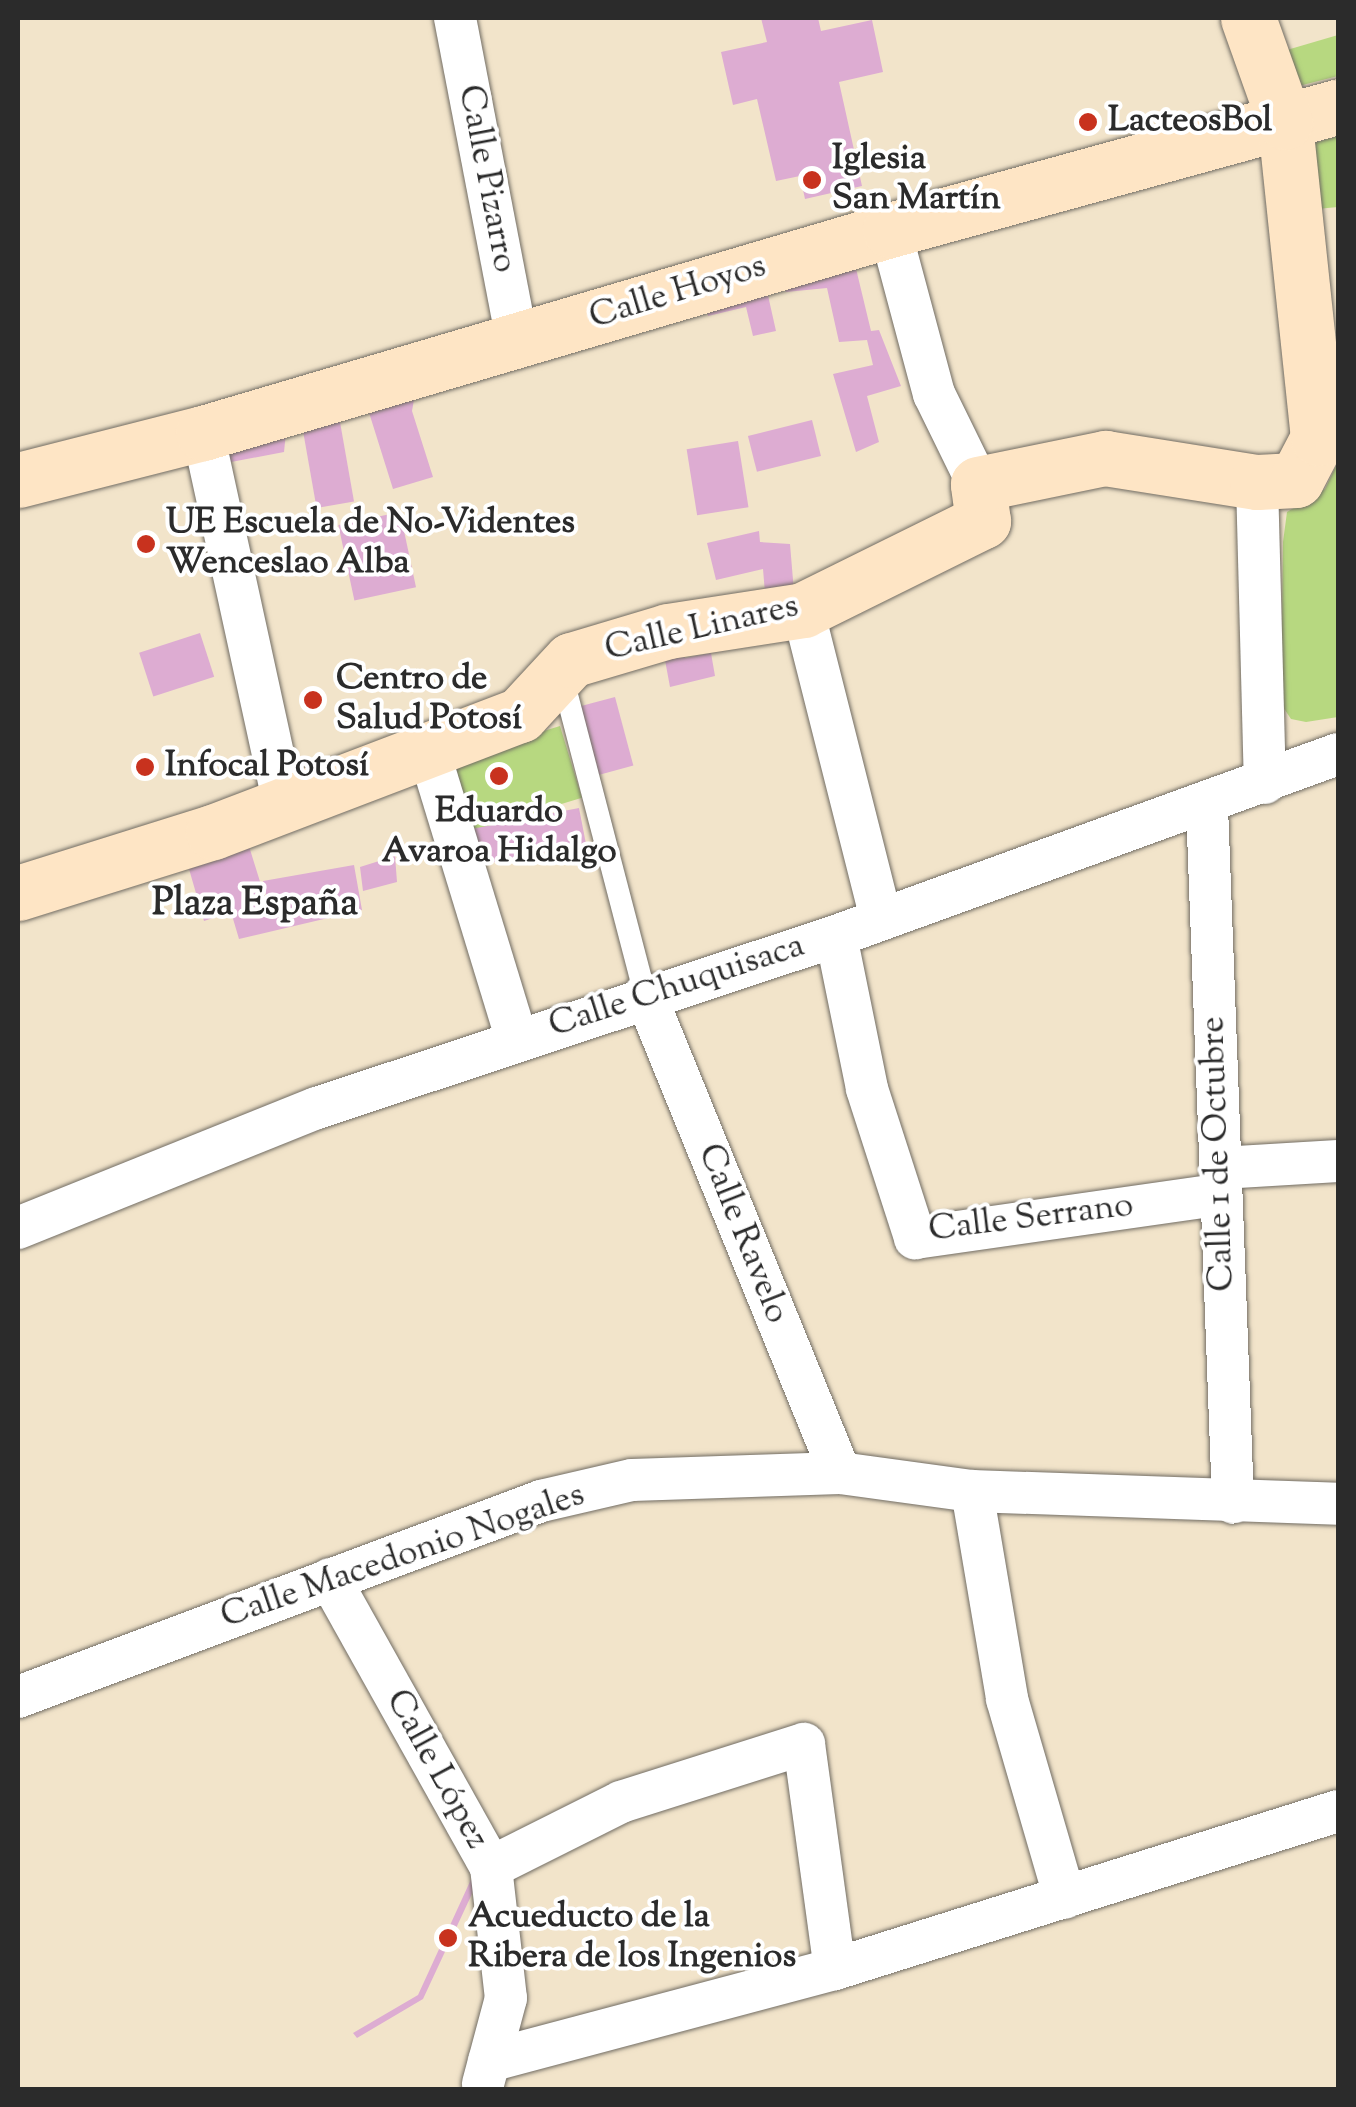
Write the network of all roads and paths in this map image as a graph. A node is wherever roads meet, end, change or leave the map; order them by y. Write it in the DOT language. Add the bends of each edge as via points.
graph roads {
  1 [pos="455,18"];
  2 [pos="1248,18"];
  3 [pos="1338,108"];
  4 [pos="1284,122"];
  5 [pos="890,230"];
  6 [pos="517,341"];
  7 [pos="203,433"];
  8 [pos="18,480"];
  9 [pos="1258,482"];
  10 [pos="978,484"];
  11 [pos="803,610"];
  12 [pos="561,673"];
  13 [pos="428,749"];
  14 [pos="1338,754"];
  15 [pos="1265,783"];
  16 [pos="284,804"];
  17 [pos="1207,806"];
  18 [pos="18,893"];
  19 [pos="881,918"];
  20 [pos="836,936"];
  21 [pos="645,994"];
  22 [pos="517,1040"];
  23 [pos="1338,1161"];
  24 [pos="1219,1182"];
  25 [pos="18,1228"];
  26 [pos="840,1473"];
  27 [pos="972,1491"];
  28 [pos="1233,1502"];
  29 [pos="1338,1504"];
  30 [pos="330,1580"];
  31 [pos="18,1697"];
  32 [pos="1338,1811"];
  33 [pos="491,1867"];
  34 [pos="1065,1898"];
  35 [pos="835,1969"];
  36 [pos="485,2075"];
  1 -- 6 [label="street, Calle Pizarro"];
  2 -- 4 [label="main road"];
  3 -- 4 [label="main road, Calle Hoyos"];
  4 -- 5 [label="main road, Calle Hoyos"];
  4 -- 9 [label="main road" via="1318,438 1296,480"];
  5 -- 6 [label="main road, Calle Hoyos"];
  5 -- 10 [label="street" via="934,394"];
  6 -- 7 [label="main road, Calle Hoyos"];
  7 -- 8 [label="main road, Calle Hoyos"];
  7 -- 16 [label="street"];
  9 -- 10 [label="main road" via="1105,458"];
  9 -- 15 [label="street"];
  10 -- 11 [label="main road, Calle Linares" via="983,521"];
  11 -- 12 [label="main road, Calle Linares" via="668,632 571,660"];
  11 -- 19 [label="street"];
  12 -- 13 [label="main road, Calle Linares" via="520,715"];
  12 -- 21 [label="lane"];
  13 -- 16 [label="main road, Calle Linares"];
  13 -- 22 [label="street"];
  14 -- 15 [label="street, Calle Chuquisaca"];
  15 -- 17 [label="street, Calle Chuquisaca"];
  16 -- 18 [label="main road, Calle Linares"];
  17 -- 19 [label="street, Calle Chuquisaca"];
  17 -- 24 [label="street, Calle 1 de Octubre"];
  19 -- 20 [label="street, Calle Chuquisaca"];
  20 -- 21 [label="street, Calle Chuquisaca"];
  20 -- 24 [label="street, Calle Serrano" via="867,1089 915,1238"];
  21 -- 22 [label="street, Calle Chuquisaca"];
  21 -- 26 [label="street, Calle Ravelo"];
  22 -- 25 [label="street, Calle Chuquisaca" via="318,1108"];
  23 -- 24 [label="street, Calle Serrano"];
  24 -- 28 [label="street, Calle 1 de Octubre"];
  26 -- 27 [label="street, Calle Macedonio Nogales"];
  26 -- 30 [label="street, Calle Macedonio Nogales" via="632,1480 541,1501"];
  27 -- 28 [label="street, Calle Macedonio Nogales"];
  27 -- 34 [label="street" via="1007,1699"];
  28 -- 29 [label="street, Calle Macedonio Nogales"];
  30 -- 31 [label="street, Calle Macedonio Nogales"];
  30 -- 33 [label="street, Calle López"];
  32 -- 34 [label="street"];
  33 -- 35 [label="street" via="621,1802 804,1744"];
  33 -- 36 [label="street, Calle López" via="506,1998"];
  34 -- 35 [label="street"];
  35 -- 36 [label="street"];
}
